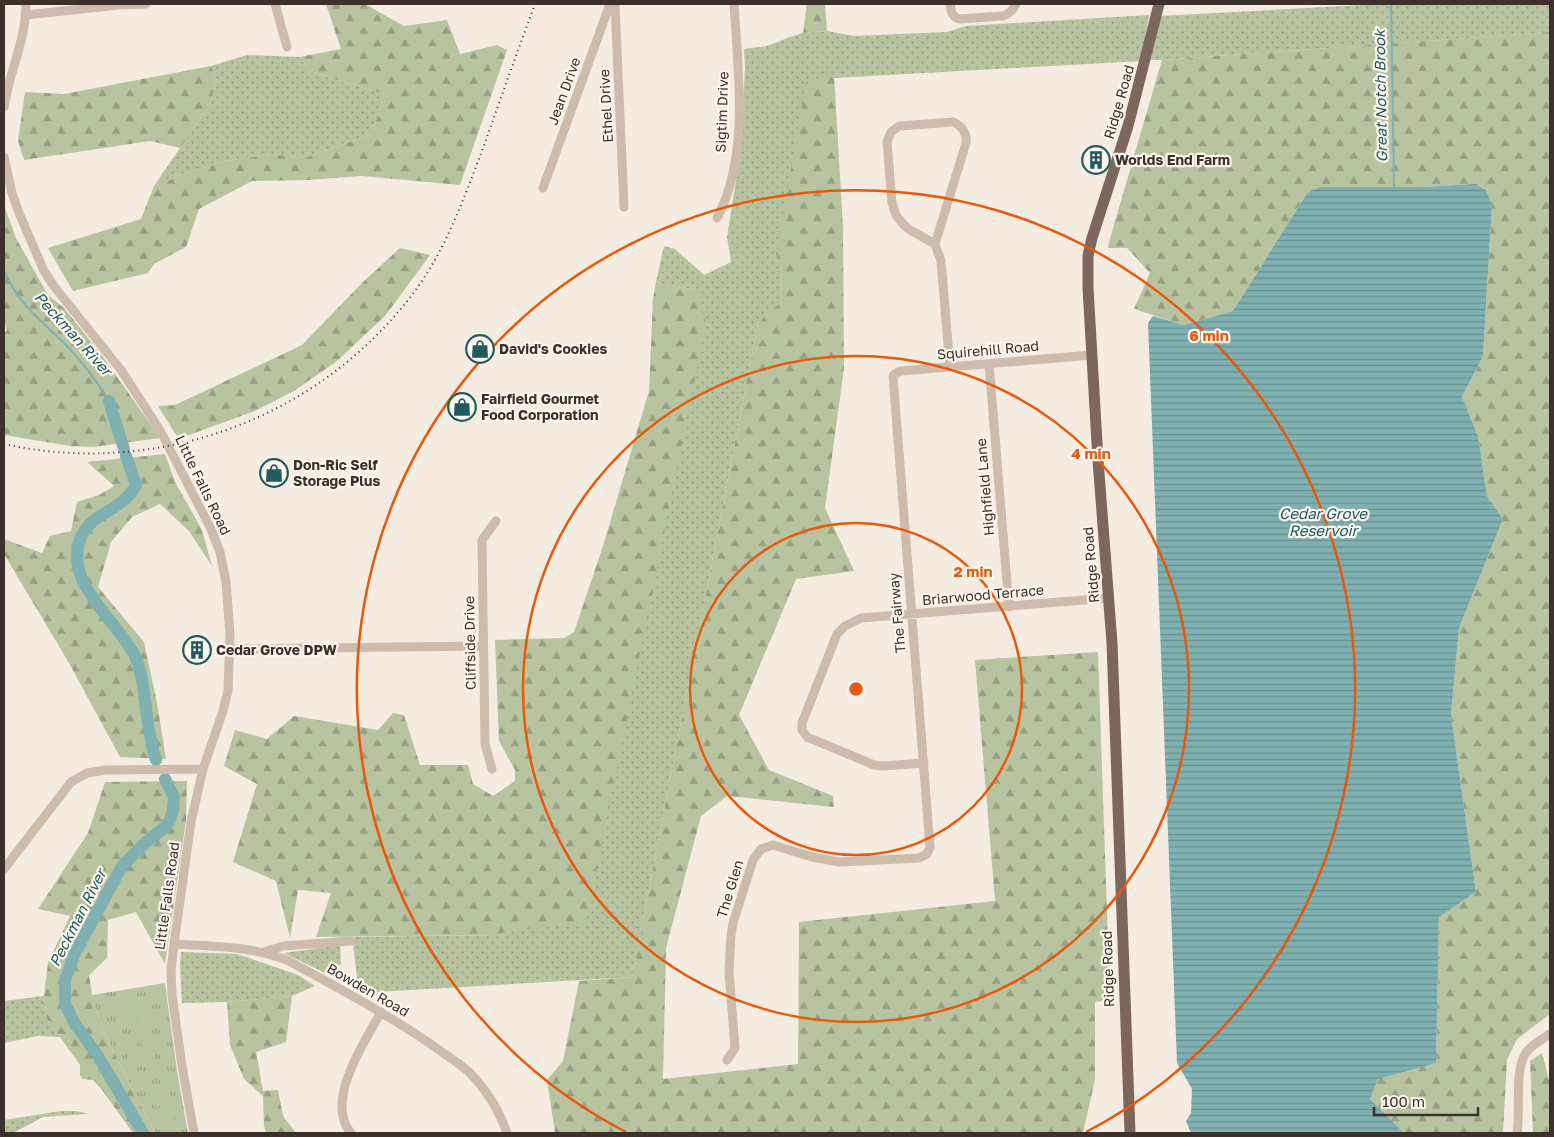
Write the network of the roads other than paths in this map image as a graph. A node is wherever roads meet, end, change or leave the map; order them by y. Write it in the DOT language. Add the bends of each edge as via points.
graph roads {
  1 [pos="26,4"];
  2 [pos="146,4"];
  3 [pos="275,4"];
  4 [pos="610,4"];
  5 [pos="615,4"];
  6 [pos="734,4"];
  7 [pos="950,4"];
  8 [pos="1016,4"];
  9 [pos="1159,4"];
  10 [pos="26,15"];
  11 [pos="287,47"];
  12 [pos="4,107"];
  13 [pos="4,157"];
  14 [pos="543,188"];
  15 [pos="624,207"];
  16 [pos="716,218"];
  17 [pos="935,244"];
  18 [pos="1092,355"];
  19 [pos="989,364"];
  20 [pos="950,367"];
  21 [pos="892,381"];
  22 [pos="496,521"];
  23 [pos="1109,598"];
  24 [pos="1009,607"];
  25 [pos="911,614"];
  26 [pos="483,646"];
  27 [pos="230,649"];
  28 [pos="924,763"];
  29 [pos="203,769"];
  30 [pos="492,769"];
  31 [pos="930,843"];
  32 [pos="4,869"];
  33 [pos="350,941"];
  34 [pos="174,944"];
  35 [pos="264,952"];
  36 [pos="381,1012"];
  37 [pos="1550,1034"];
  38 [pos="727,1060"];
  39 [pos="194,1133"];
  40 [pos="351,1133"];
  41 [pos="507,1133"];
  42 [pos="1130,1133"];
  43 [pos="1517,1133"];
  1 -- 10 [label="street"];
  2 -- 10 [label="street"];
  3 -- 11 [label="street"];
  4 -- 14 [label="street, Jean Drive"];
  5 -- 15 [label="street, Ethel Drive"];
  6 -- 16 [label="street, Sigtim Drive" via="739,96 737,138 725,202"];
  7 -- 8 [label="street" via="954,16 960,19 1003,16"];
  9 -- 18 [label="main road, Ridge Road" via="1128,126 1088,256"];
  10 -- 12 [label="street"];
  13 -- 27 [label="street, Little Falls Road" via="12,193 44,271 148,410 206,517 225,573"];
  17 -- 17 [label="street" via="966,136 953,122 899,126 891,132 887,142 894,209 906,227"];
  17 -- 20 [label="street" via="941,261"];
  18 -- 19 [label="street, Squirehill Road"];
  18 -- 23 [label="main road, Ridge Road"];
  19 -- 20 [label="street, Squirehill Road"];
  19 -- 24 [label="street, Highfield Lane"];
  20 -- 21 [label="street, Squirehill Road" via="898,372"];
  21 -- 25 [label="street, The Fairway"];
  22 -- 26 [label="street, Cliffside Drive" via="482,540"];
  23 -- 24 [label="street, Briarwood Terrace"];
  23 -- 42 [label="main road, Ridge Road"];
  24 -- 25 [label="street, Briarwood Terrace"];
  25 -- 28 [label="street, The Fairway"];
  25 -- 28 [label="street, Briarwood Terrace" via="861,618 845,626 835,640 803,719 802,730 807,737 868,764"];
  26 -- 27 [label="street"];
  26 -- 30 [label="street, Cliffside Drive" via="484,744"];
  27 -- 29 [label="street, Little Falls Road" via="228,690"];
  28 -- 31 [label="street, The Fairway"];
  29 -- 32 [label="street" via="99,770 87,773 67,787"];
  29 -- 34 [label="street, Little Falls Road" via="191,822"];
  31 -- 38 [label="street, The Glen" via="929,850 922,857 858,862 821,859 773,845 757,852 731,935 729,971 735,1048"];
  33 -- 35 [label="street" via="283,946"];
  34 -- 35 [label="street, Bowden Road"];
  34 -- 39 [label="street, Little Falls Road" via="172,995"];
  35 -- 36 [label="street, Bowden Road" via="287,960"];
  36 -- 40 [label="street" via="353,1063 345,1085 342,1111"];
  36 -- 41 [label="street, Bowden Road" via="470,1073 490,1098"];
  37 -- 43 [label="street" via="1531,1046 1521,1060"];
}
